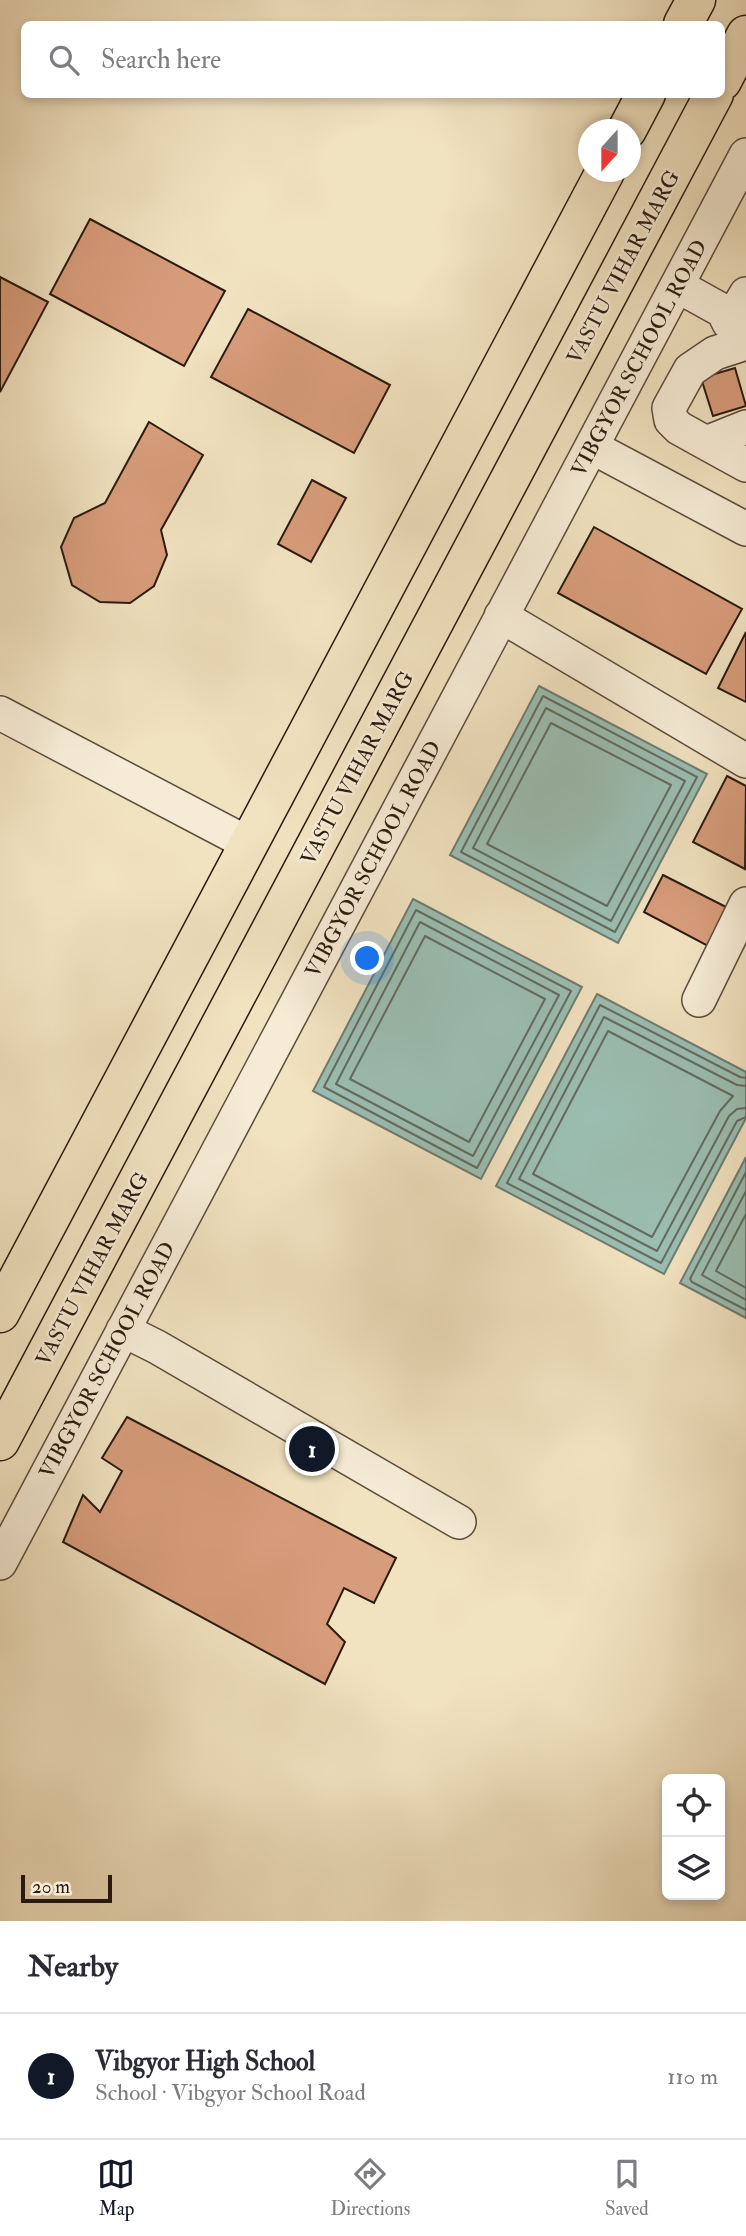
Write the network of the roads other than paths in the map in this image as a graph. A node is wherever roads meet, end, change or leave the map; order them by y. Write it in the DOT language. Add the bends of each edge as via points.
graph roads {
  1 [pos="696,0"];
  2 [pos="685,21"];
  3 [pos="746,35"];
  4 [pos="725,75"];
  5 [pos="644,98"];
  6 [pos="713,98"];
  7 [pos="633,119"];
  8 [pos="746,155"];
  9 [pos="600,182"];
  10 [pos="674,293"];
  11 [pos="746,294"];
  12 [pos="740,333"];
  13 [pos="746,427"];
  14 [pos="706,443"];
  15 [pos="592,447"];
  16 [pos="746,465"];
  17 [pos="746,530"];
  18 [pos="501,616"];
  19 [pos="0,713"];
  20 [pos="746,761"];
  21 [pos="249,844"];
  22 [pos="746,904"];
  23 [pos="699,1000"];
  24 [pos="0,1313"];
  25 [pos="123,1330"];
  26 [pos="0,1441"];
  27 [pos="459,1522"];
  28 [pos="0,1563"];
  1 -- 2 [label="main road"];
  3 -- 4 [label="main road"];
  5 -- 7 [label="main road"];
  6 -- 26 [label="main road, VASTU VIHAR MARG"];
  8 -- 10 [label="street, VIBGYOR SCHOOL ROAD"];
  9 -- 21 [label="main road"];
  10 -- 12 [label="street" via="716,323"];
  10 -- 15 [label="street, VIBGYOR SCHOOL ROAD"];
  11 -- 12 [label="street"];
  12 -- 14 [label="street" via="690,370 669,408 671,420 679,428"];
  13 -- 14 [label="street"];
  14 -- 16 [label="street"];
  15 -- 17 [label="street"];
  15 -- 18 [label="street, VIBGYOR SCHOOL ROAD"];
  18 -- 20 [label="street"];
  18 -- 25 [label="street, VIBGYOR SCHOOL ROAD"];
  19 -- 21 [label="street"];
  21 -- 24 [label="main road"];
  22 -- 23 [label="street"];
  25 -- 27 [label="street"];
  25 -- 28 [label="street, VIBGYOR SCHOOL ROAD"];
}
